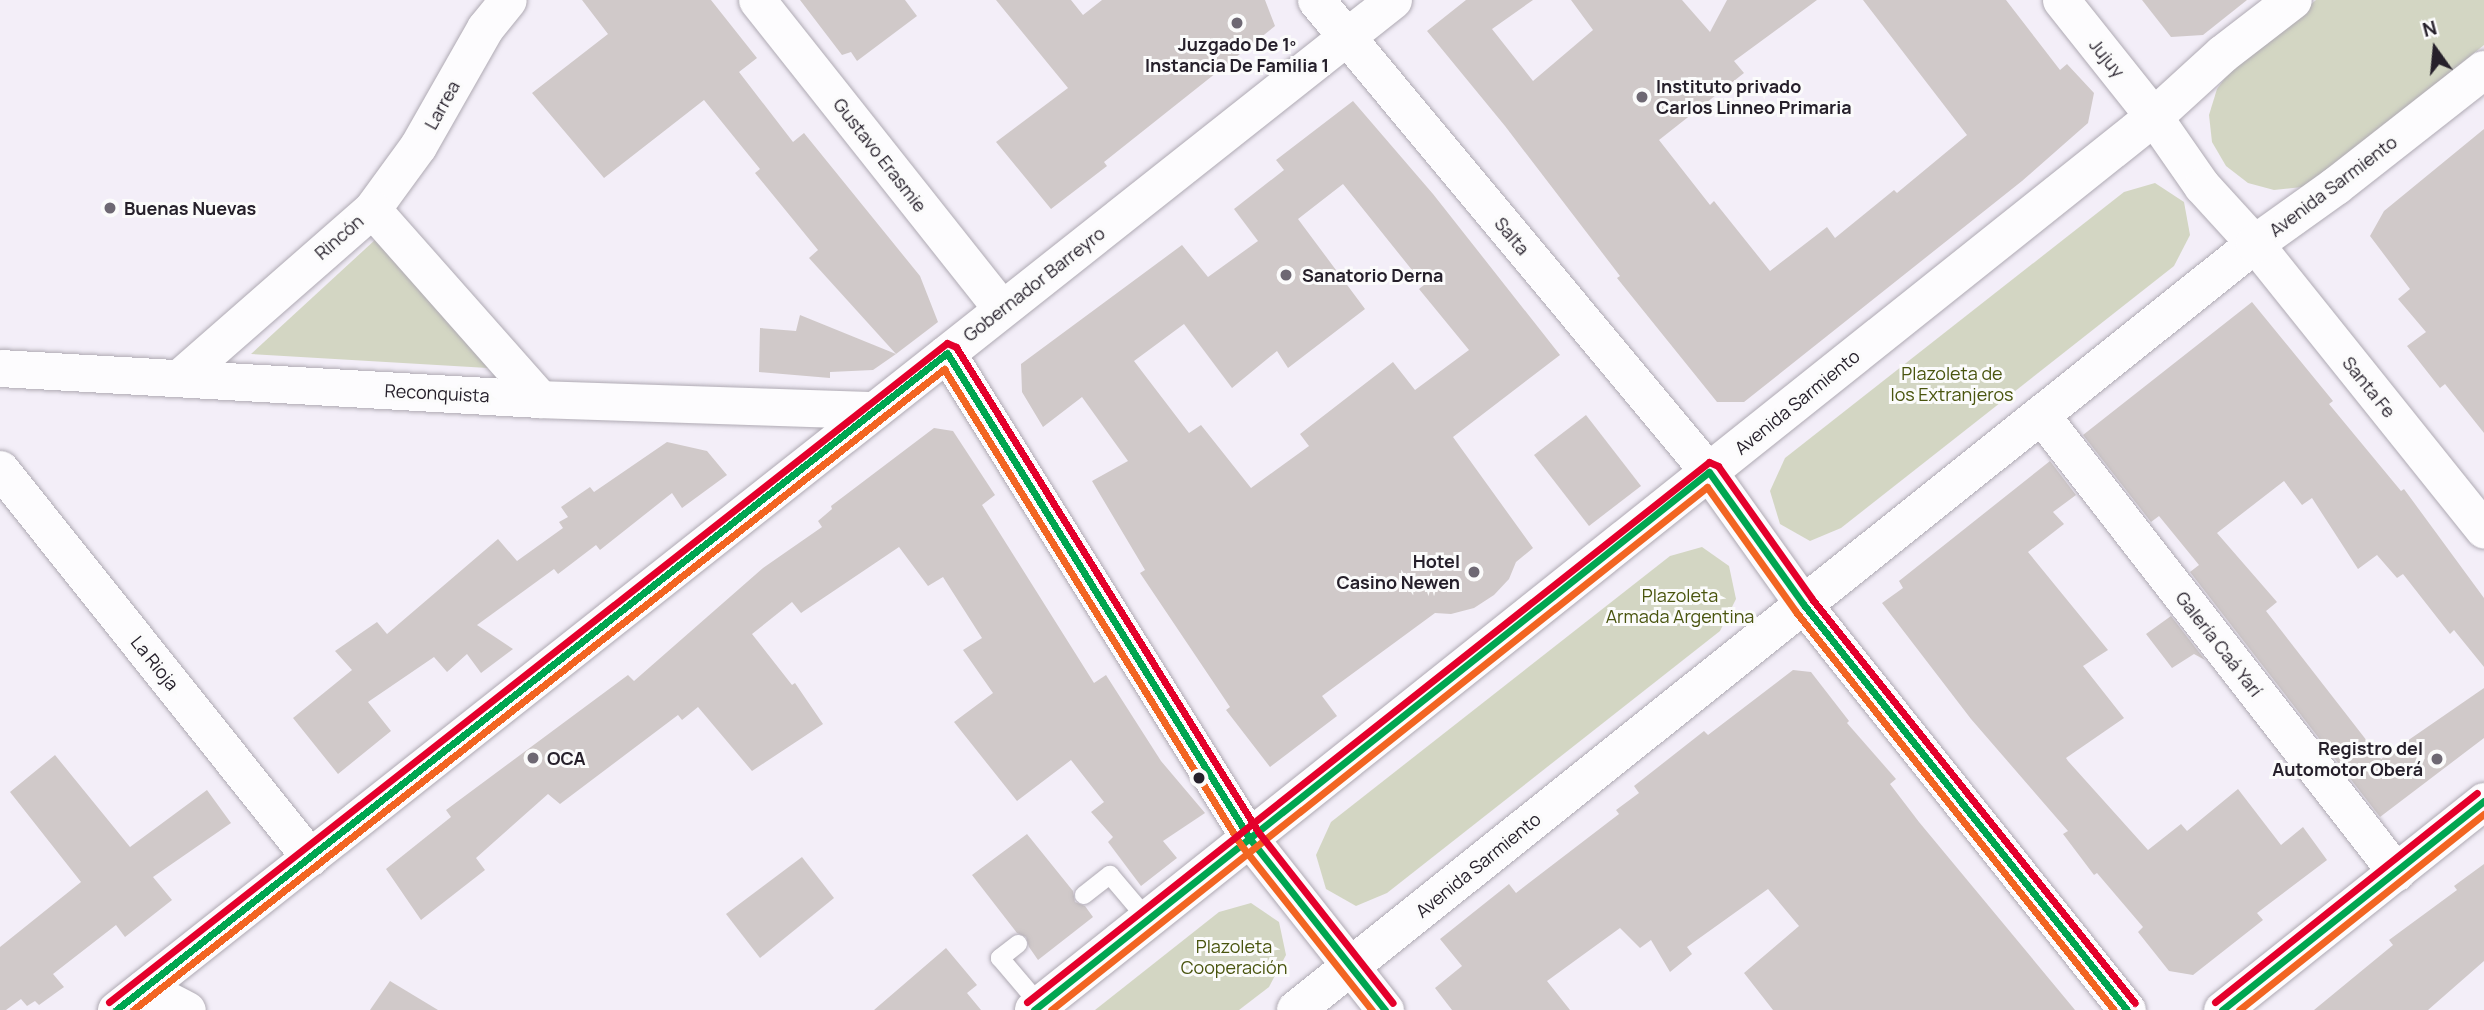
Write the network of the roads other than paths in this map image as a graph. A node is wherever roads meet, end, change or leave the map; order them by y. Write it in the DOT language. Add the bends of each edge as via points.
graph roads {
  1 [pos="508,0"];
  2 [pos="757,0"];
  3 [pos="1316,0"];
  4 [pos="1393,0"];
  5 [pos="2061,0"];
  6 [pos="2294,0"];
  7 [pos="1346,37"];
  8 [pos="2484,70"];
  9 [pos="2154,117"];
  10 [pos="372,209"];
  11 [pos="2255,244"];
  12 [pos="1002,309"];
  13 [pos="947,353"];
  14 [pos="0,368"];
  15 [pos="179,378"];
  16 [pos="540,399"];
  17 [pos="874,410"];
  18 [pos="2041,415"];
  19 [pos="0,469"];
  20 [pos="1709,472"];
  21 [pos="2484,530"];
  22 [pos="1804,605"];
  23 [pos="2484,801"];
  24 [pos="1250,839"];
  25 [pos="310,856"];
  26 [pos="2396,872"];
  27 [pos="1084,894"];
  28 [pos="1148,920"];
  29 [pos="1018,944"];
  30 [pos="1350,967"];
  31 [pos="144,988"];
  32 [pos="1037,1007"];
  33 [pos="116,1010"];
  34 [pos="187,1010"];
  35 [pos="1296,1010"];
  36 [pos="1385,1010"];
  37 [pos="2127,1010"];
  38 [pos="2222,1010"];
  1 -- 10 [label="street, Larrea" via="485,28 418,146"];
  2 -- 12 [label="street, Gustavo Erasmie"];
  3 -- 7 [label="street, Salta"];
  4 -- 7 [label="street, Gobernador Barreyro"];
  5 -- 9 [label="street, Jujuy"];
  6 -- 9 [label="main road, Avenida Sarmiento" via="2223,54"];
  7 -- 12 [label="street, Gobernador Barreyro"];
  7 -- 20 [label="street, Salta"];
  8 -- 11 [label="main road, Avenida Sarmiento"];
  9 -- 11 [label="street, Jujuy" via="2202,186"];
  9 -- 20 [label="main road, Avenida Sarmiento"];
  10 -- 15 [label="street, Rincón"];
  10 -- 16 [label="street, Rincón"];
  11 -- 18 [label="main road, Avenida Sarmiento"];
  11 -- 21 [label="street, Santa Fe"];
  12 -- 13 [label="street, Gobernador Barreyro"];
  13 -- 17 [label="street, Gobernador Barreyro"];
  13 -- 24 [label="street"];
  14 -- 15 [label="street, Reconquista"];
  15 -- 16 [label="street, Reconquista"];
  16 -- 17 [label="street, Reconquista"];
  17 -- 25 [label="street, Gobernador Barreyro"];
  18 -- 22 [label="main road, Avenida Sarmiento"];
  18 -- 26 [label="street, Galería Caá Yarí"];
  19 -- 25 [label="street, La Rioja"];
  20 -- 22 [label="street, Salta"];
  20 -- 24 [label="main road, Avenida Sarmiento"];
  22 -- 30 [label="main road, Avenida Sarmiento"];
  22 -- 37 [label="street, Salta"];
  23 -- 26 [label="street"];
  24 -- 28 [label="main road, Avenida Sarmiento"];
  24 -- 30 [label="street"];
  25 -- 31 [label="street, Gobernador Barreyro"];
  26 -- 38 [label="street"];
  27 -- 28 [label="lane" via="1110,875"];
  28 -- 32 [label="main road, Avenida Sarmiento"];
  29 -- 32 [label="lane" via="1000,958"];
  30 -- 35 [label="main road, Avenida Sarmiento"];
  30 -- 36 [label="street"];
  31 -- 33 [label="street, Gobernador Barreyro"];
  31 -- 34 [label="street"];
}
